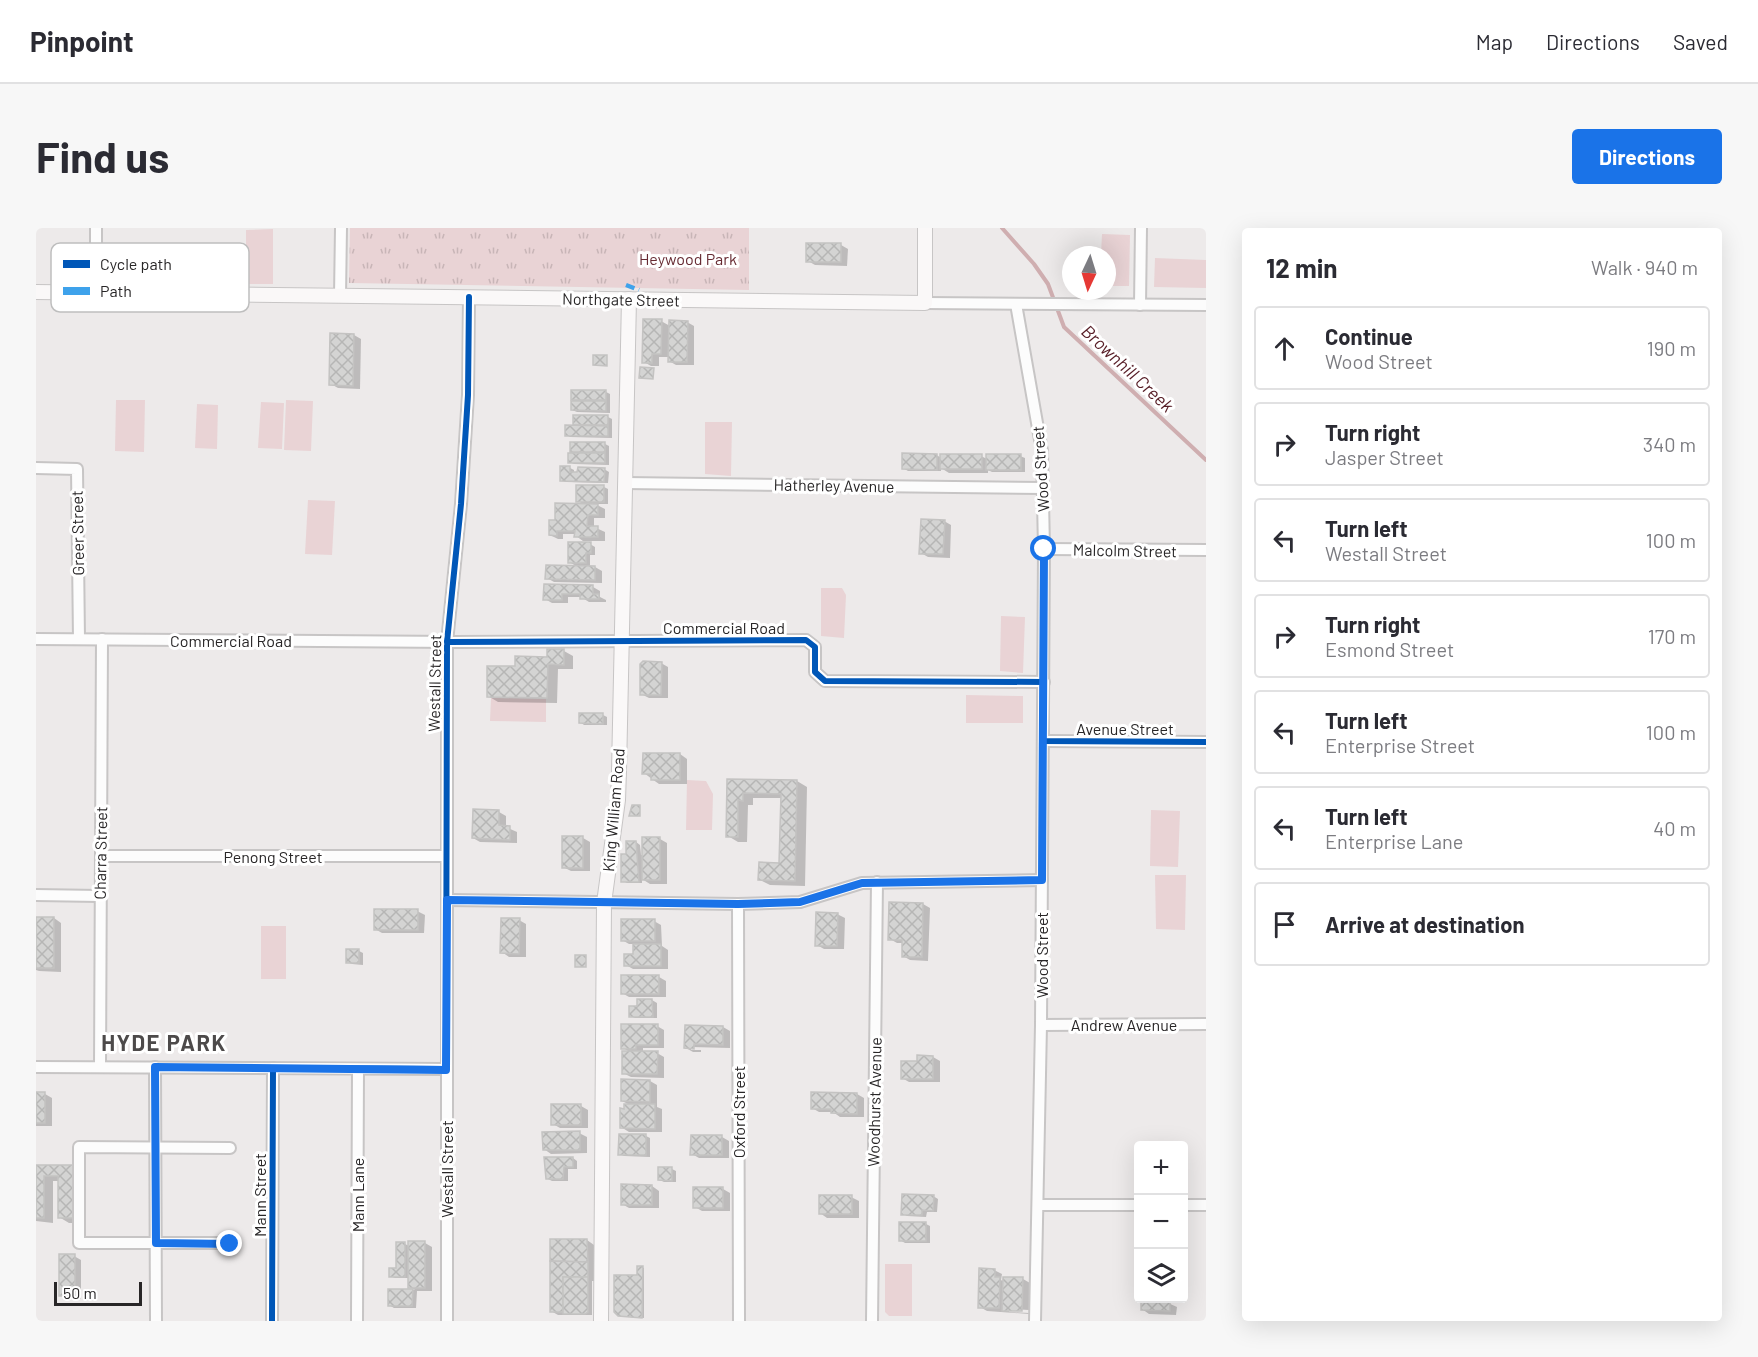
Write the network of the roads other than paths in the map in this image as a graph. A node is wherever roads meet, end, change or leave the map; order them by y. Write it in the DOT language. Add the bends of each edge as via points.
graph roads {
  1 [pos="341,228"];
  2 [pos="925,228"];
  3 [pos="1141,228"];
  4 [pos="36,292"];
  5 [pos="51,292"];
  6 [pos="249,295"];
  7 [pos="340,296"];
  8 [pos="469,297"];
  9 [pos="629,299"];
  10 [pos="924,303"];
  11 [pos="1016,304"];
  12 [pos="1140,305"];
  13 [pos="1206,305"];
  14 [pos="36,468"];
  15 [pos="625,483"];
  16 [pos="1043,488"];
  17 [pos="1044,549"];
  18 [pos="1206,550"];
  19 [pos="36,639"];
  20 [pos="79,639"];
  21 [pos="102,639"];
  22 [pos="621,641"];
  23 [pos="447,642"];
  24 [pos="1044,682"];
  25 [pos="1043,741"];
  26 [pos="1206,742"];
  27 [pos="100,856"];
  28 [pos="446,856"];
  29 [pos="1042,880"];
  30 [pos="877,882"];
  31 [pos="36,896"];
  32 [pos="99,896"];
  33 [pos="447,900"];
  34 [pos="604,903"];
  35 [pos="738,904"];
  36 [pos="1206,1024"];
  37 [pos="1041,1025"];
  38 [pos="36,1066"];
  39 [pos="100,1067"];
  40 [pos="155,1067"];
  41 [pos="273,1068"];
  42 [pos="358,1069"];
  43 [pos="446,1070"];
  44 [pos="155,1148"];
  45 [pos="230,1148"];
  46 [pos="1038,1205"];
  47 [pos="1134,1205"];
  48 [pos="1188,1205"];
  49 [pos="1206,1205"];
  50 [pos="156,1243"];
  51 [pos="230,1244"];
  52 [pos="156,1321"];
  53 [pos="272,1321"];
  54 [pos="357,1321"];
  55 [pos="447,1321"];
  56 [pos="601,1321"];
  57 [pos="739,1321"];
  58 [pos="872,1321"];
  59 [pos="1035,1321"];
  1 -- 7 [label="street"];
  2 -- 10 [label="main road"];
  3 -- 12 [label="street"];
  4 -- 5 [label="main road, Northgate Street"];
  6 -- 7 [label="main road, Northgate Street"];
  7 -- 8 [label="main road, Northgate Street"];
  8 -- 9 [label="main road, Northgate Street"];
  8 -- 23 [label="street, Westall Street" via="468,395"];
  9 -- 10 [label="main road, Northgate Street"];
  9 -- 15 [label="main road, King William Road"];
  10 -- 11 [label="street, Northgate Street"];
  11 -- 12 [label="street, Northgate Street"];
  11 -- 16 [label="street, Wood Street" via="1042,451"];
  12 -- 13 [label="street, Northgate Street"];
  14 -- 20 [label="street, Greer Street" via="77,469"];
  15 -- 16 [label="street, Hatherley Avenue"];
  15 -- 22 [label="main road, King William Road"];
  16 -- 17 [label="street, Wood Street"];
  17 -- 18 [label="street, Malcolm Street"];
  17 -- 24 [label="street, Wood Street"];
  19 -- 20 [label="street, Commercial Road"];
  20 -- 21 [label="street, Commercial Road"];
  21 -- 23 [label="street, Commercial Road"];
  21 -- 27 [label="street, Charra Street"];
  22 -- 23 [label="street, Commercial Road"];
  22 -- 24 [label="street, Commercial Road" via="806,640 815,647 815,672 825,681"];
  22 -- 34 [label="main road, King William Road" via="618,800"];
  23 -- 28 [label="street, Westall Street"];
  24 -- 25 [label="street, Wood Street"];
  25 -- 26 [label="street, Avenue Street"];
  25 -- 29 [label="street, Wood Street"];
  27 -- 28 [label="street, Penong Street"];
  27 -- 32 [label="street, Charra Street"];
  28 -- 33 [label="street, Westall Street"];
  29 -- 30 [label="street"];
  29 -- 37 [label="street, Wood Street"];
  30 -- 35 [label="street" via="800,902"];
  30 -- 58 [label="street, Woodhurst Avenue"];
  31 -- 32 [label="street"];
  32 -- 39 [label="street, Charra Street"];
  33 -- 34 [label="street"];
  33 -- 43 [label="street, Westall Street"];
  34 -- 35 [label="street"];
  34 -- 56 [label="main road, King William Road"];
  35 -- 57 [label="street, Oxford Street"];
  36 -- 37 [label="street, Andrew Avenue"];
  37 -- 46 [label="street, Wood Street"];
  38 -- 39 [label="street"];
  39 -- 40 [label="street"];
  40 -- 41 [label="street"];
  40 -- 44 [label="street"];
  41 -- 42 [label="street"];
  41 -- 53 [label="street, Mann Street"];
  42 -- 43 [label="street"];
  42 -- 54 [label="street, Mann Lane"];
  43 -- 55 [label="street, Westall Street"];
  44 -- 45 [label="street"];
  44 -- 50 [label="street"];
  44 -- 50 [label="street" via="80,1147 79,1243"];
  46 -- 47 [label="street"];
  46 -- 59 [label="street, Wood Street"];
  48 -- 49 [label="street"];
  50 -- 51 [label="street"];
  50 -- 52 [label="street"];
}
